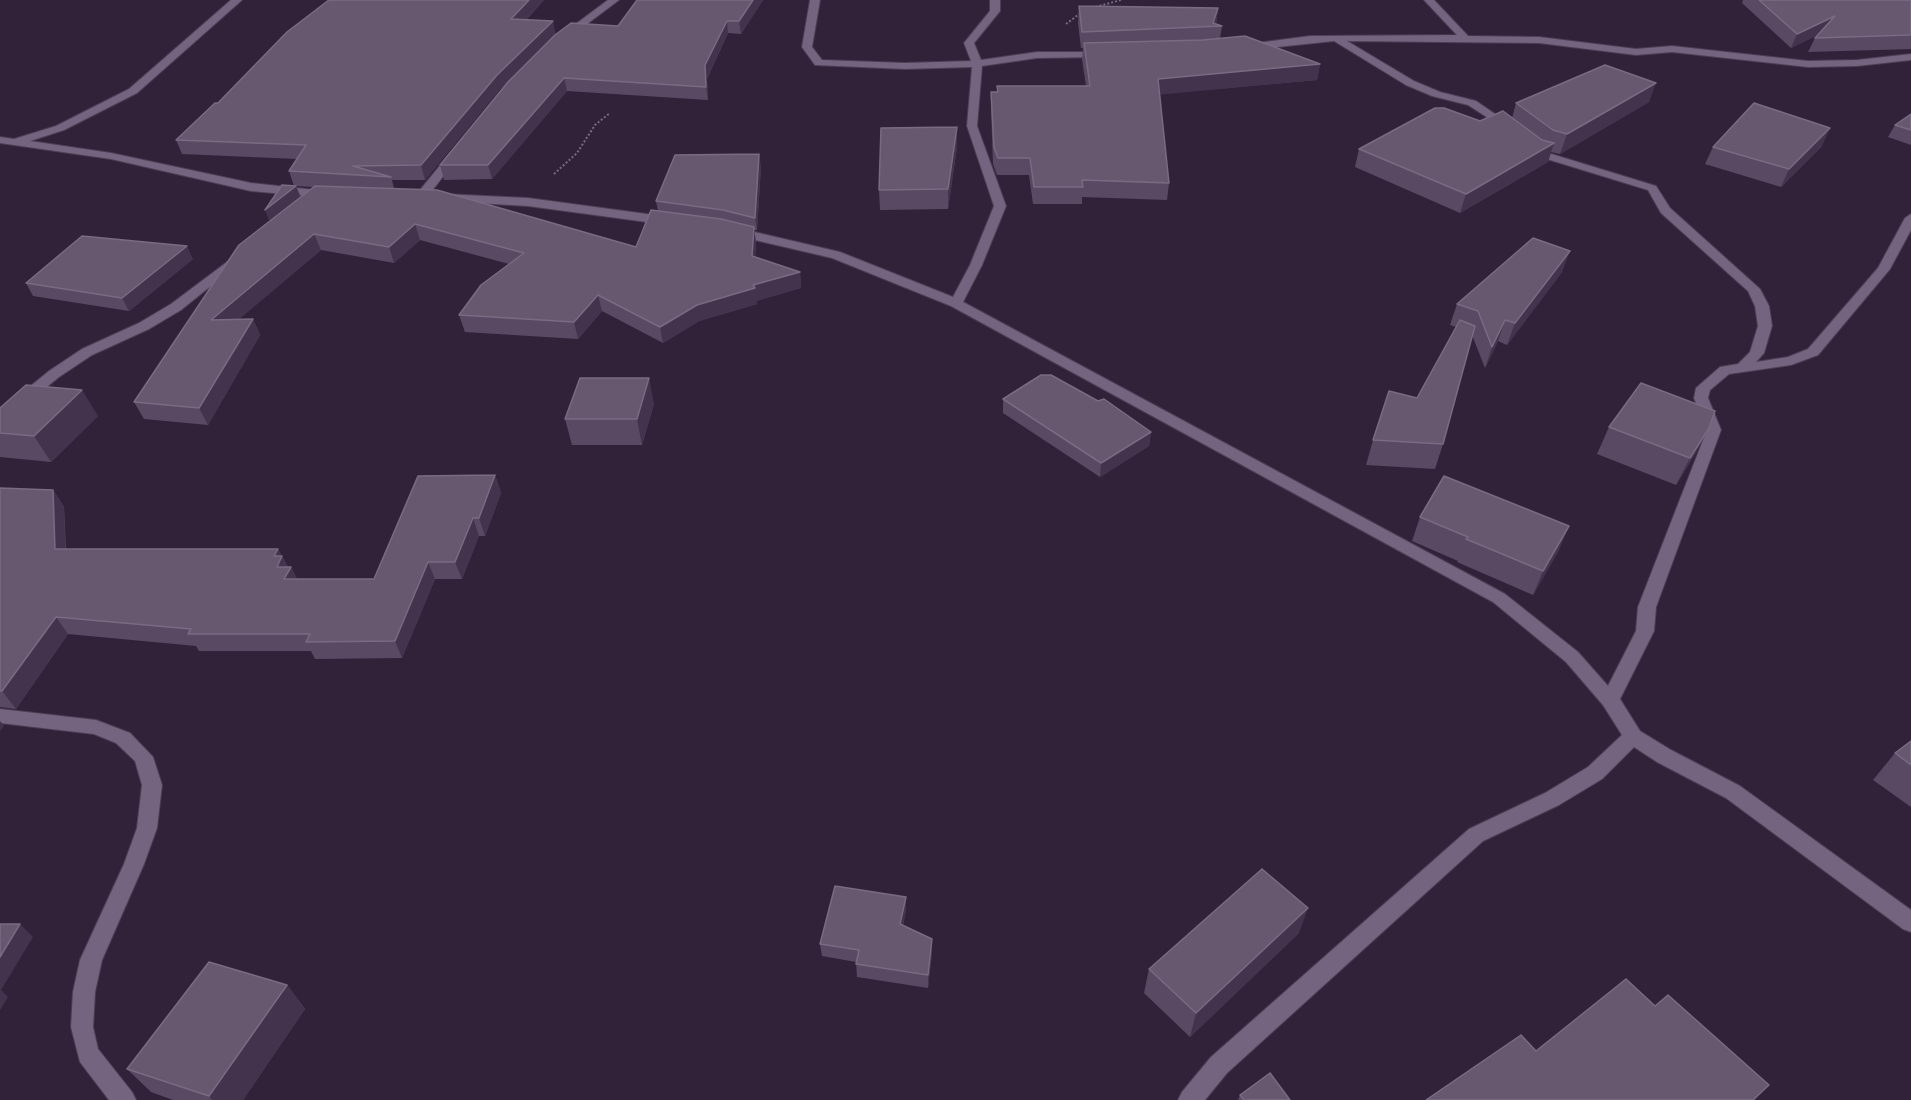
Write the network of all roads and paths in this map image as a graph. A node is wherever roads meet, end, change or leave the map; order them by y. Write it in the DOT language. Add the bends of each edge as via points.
graph roads {
  1 [pos="237,0"];
  2 [pos="614,0"];
  3 [pos="815,0"];
  4 [pos="995,0"];
  5 [pos="1121,0"];
  6 [pos="1430,0"];
  7 [pos="1334,38"];
  8 [pos="1466,39"];
  9 [pos="553,44"];
  10 [pos="1243,47"];
  11 [pos="1112,53"];
  12 [pos="1037,55"];
  13 [pos="1911,57"];
  14 [pos="976,64"];
  15 [pos="610,113"];
  16 [pos="8,141"];
  17 [pos="463,145"];
  18 [pos="0,147"];
  19 [pos="318,195"];
  20 [pos="340,196"];
  21 [pos="528,202"];
  22 [pos="299,210"];
  23 [pos="1911,218"];
  24 [pos="689,224"];
  25 [pos="712,228"];
  26 [pos="253,246"];
  27 [pos="956,303"];
  28 [pos="1744,366"];
  29 [pos="0,418"];
  30 [pos="1610,700"];
  31 [pos="0,716"];
  32 [pos="1633,736"];
  33 [pos="1911,922"];
  34 [pos="124,1100"];
  35 [pos="1190,1100"];
  1 -- 16 [label="street" via="133,91 60,128"];
  2 -- 9 [label="street"];
  3 -- 14 [label="street" via="807,47 819,63"];
  4 -- 14 [label="street" via="994,11 969,43"];
  5 -- 12 [label="path" via="1078,13 1053,34"];
  6 -- 8 [label="street"];
  7 -- 8 [label="street"];
  7 -- 10 [label="street"];
  7 -- 28 [label="street" via="1410,83 1472,103 1541,154 1652,188 1665,210 1753,289 1762,306 1765,326 1757,353"];
  8 -- 13 [label="street" via="1557,42 1636,52 1672,49 1808,64"];
  11 -- 12 [label="street"];
  12 -- 14 [label="street"];
  14 -- 27 [label="street" via="972,126 1000,206"];
  15 -- 21 [label="path"];
  16 -- 18 [label="street"];
  16 -- 19 [label="street" via="111,156 215,181"];
  17 -- 21 [label="street" via="414,198"];
  19 -- 20 [label="street"];
  19 -- 22 [label="street"];
  21 -- 24 [label="street"];
  23 -- 28 [label="street" via="1884,269 1813,351 1791,361"];
  25 -- 27 [label="street" via="836,255"];
  26 -- 29 [label="street" via="176,307 87,351"];
  27 -- 30 [label="street" via="1499,598 1572,657"];
  28 -- 30 [label="street" via="1725,370 1703,388 1701,398 1714,430 1647,607 1645,631"];
  30 -- 32 [label="street"];
  31 -- 34 [label="street" via="96,727 123,738 143,757 152,785 147,828 92,960 84,992 82,1027 88,1054"];
  32 -- 33 [label="street" via="1733,792"];
  32 -- 35 [label="street" via="1595,773 1552,800 1476,836 1219,1065"];
}
